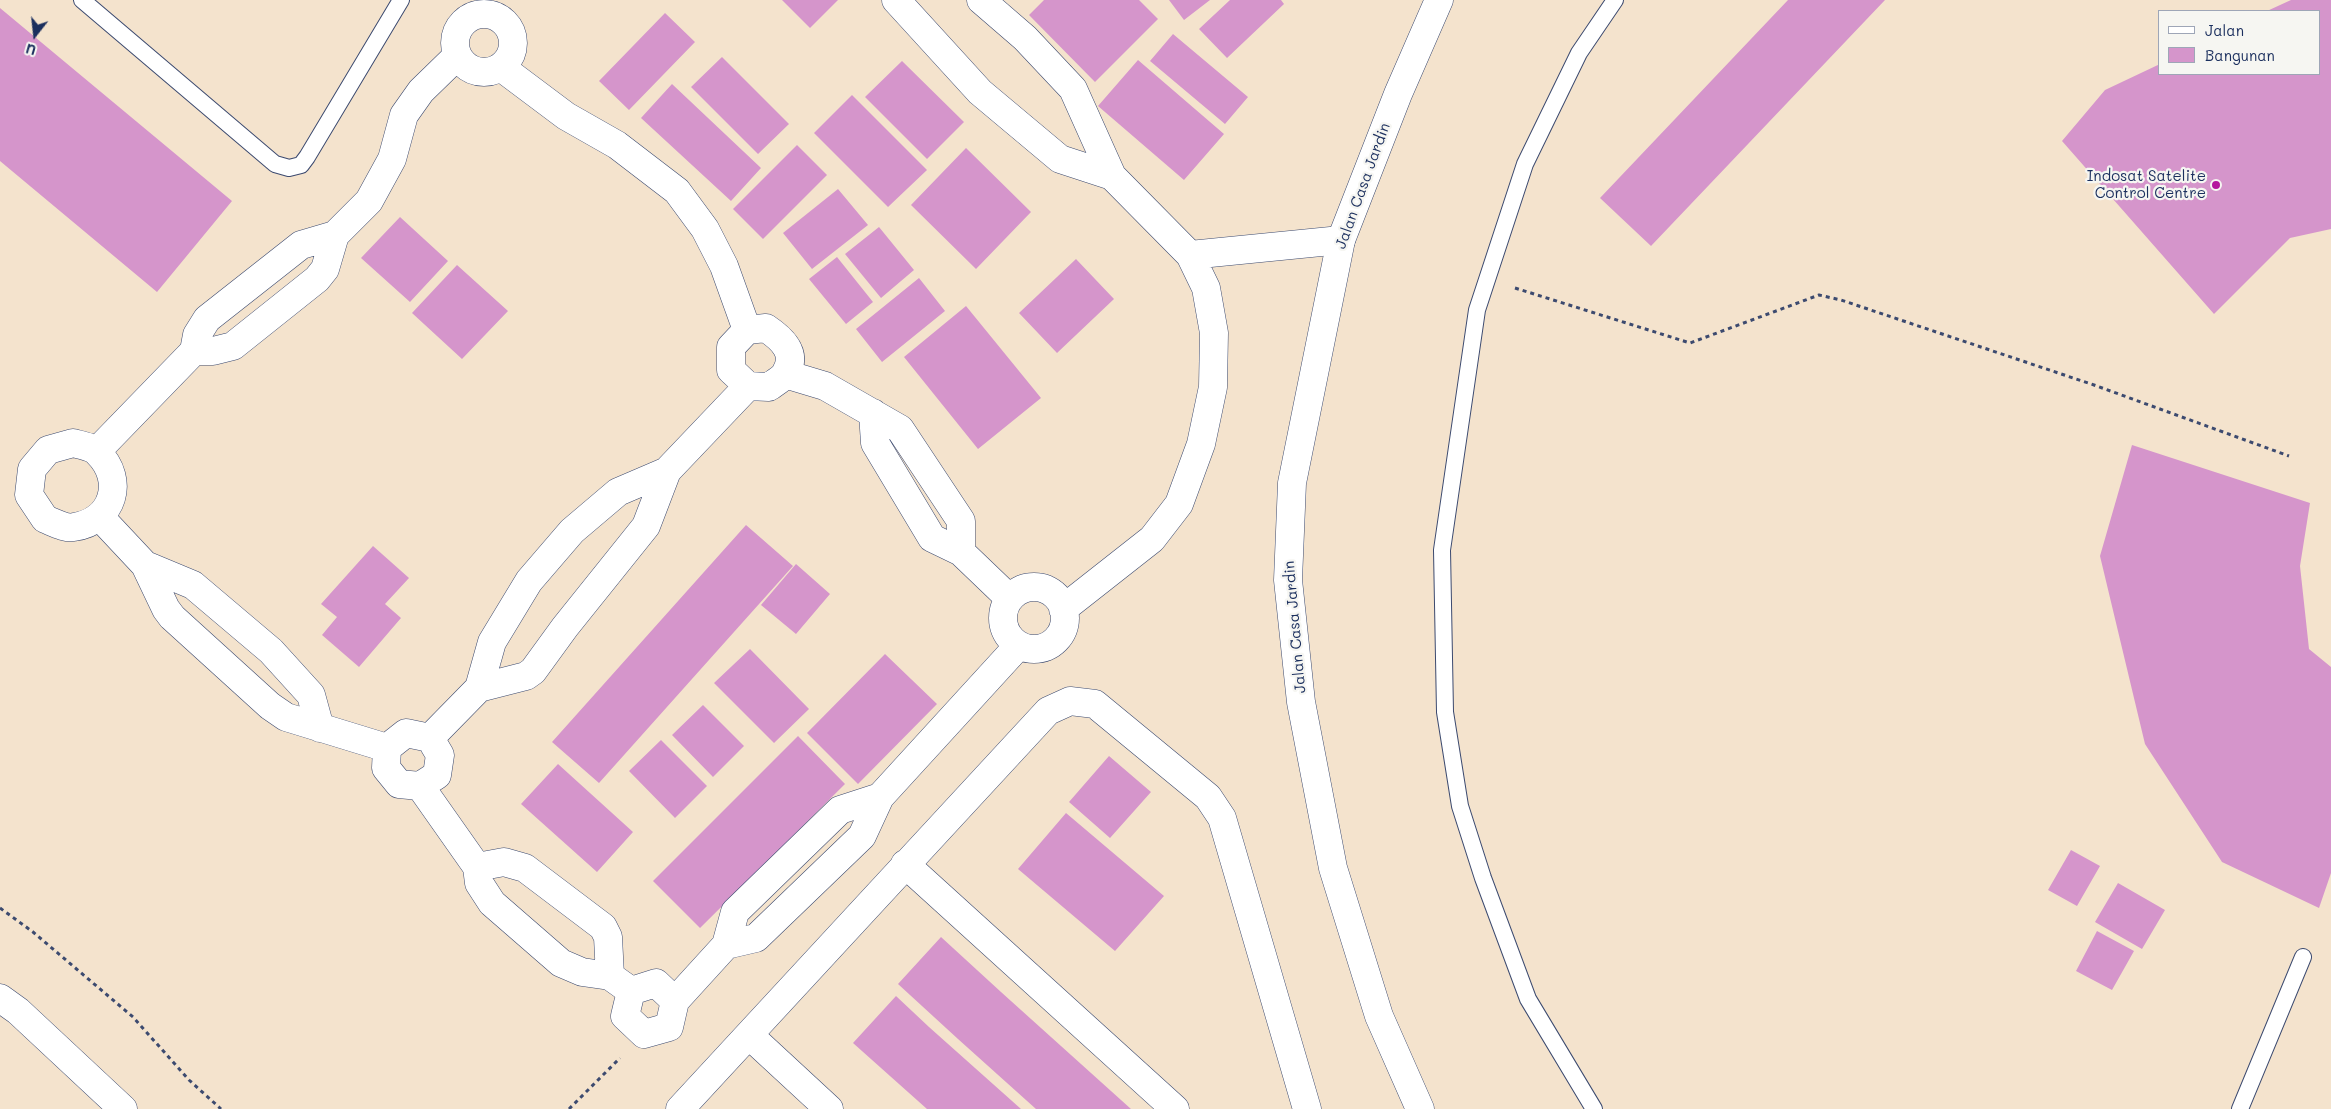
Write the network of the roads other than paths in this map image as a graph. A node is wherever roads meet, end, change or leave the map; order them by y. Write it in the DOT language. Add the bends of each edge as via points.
graph roads {
  1 [pos="82,0"];
  2 [pos="401,0"];
  3 [pos="896,0"];
  4 [pos="981,0"];
  5 [pos="1439,0"];
  6 [pos="1615,0"];
  7 [pos="497,8"];
  8 [pos="457,56"];
  9 [pos="502,68"];
  10 [pos="1112,176"];
  11 [pos="335,235"];
  12 [pos="1341,240"];
  13 [pos="1190,255"];
  14 [pos="746,330"];
  15 [pos="194,351"];
  16 [pos="785,374"];
  17 [pos="748,386"];
  18 [pos="97,451"];
  19 [pos="667,471"];
  20 [pos="100,517"];
  21 [pos="145,565"];
  22 [pos="1009,598"];
  23 [pos="1064,609"];
  24 [pos="1019,645"];
  25 [pos="479,688"];
  26 [pos="320,728"];
  27 [pos="430,738"];
  28 [pos="387,748"];
  29 [pos="420,786"];
  30 [pos="904,864"];
  31 [pos="477,867"];
  32 [pos="2304,957"];
  33 [pos="620,984"];
  34 [pos="0,998"];
  35 [pos="675,1001"];
  36 [pos="749,1035"];
  37 [pos="123,1109"];
  38 [pos="680,1109"];
  39 [pos="829,1109"];
  40 [pos="1175,1109"];
  41 [pos="1307,1109"];
  42 [pos="1420,1109"];
  43 [pos="1594,1109"];
  44 [pos="2240,1109"];
  1 -- 2 [label="lane" via="275,164 289,168 301,165 307,157"];
  3 -- 10 [label="street" via="980,92 1060,159"];
  4 -- 10 [label="street" via="1025,38 1073,89"];
  5 -- 12 [label="street, Jalan Casa Jardin"];
  6 -- 43 [label="lane" via="1579,52 1525,164 1477,310 1442,550 1445,712 1460,806 1528,999"];
  7 -- 8 [label="street" via="462,22 454,38"];
  7 -- 9 [label="street" via="512,30 514,51"];
  8 -- 9 [label="street" via="469,69 485,73"];
  8 -- 11 [label="street" via="422,91 404,115 392,159 369,201"];
  9 -- 14 [label="street" via="566,116 617,145 677,191 705,229 724,266"];
  10 -- 13 [label="street"];
  11 -- 15 [label="street" via="301,244 207,319 197,335"];
  11 -- 15 [label="street" via="325,269 317,279 233,346"];
  12 -- 13 [label="street"];
  12 -- 42 [label="street, Jalan Casa Jardin" via="1292,483 1288,580 1301,702 1333,868 1379,1016"];
  13 -- 23 [label="street" via="1206,288 1214,333 1213,387 1201,444 1178,504 1152,539"];
  14 -- 16 [label="street" via="766,328 782,338 790,355"];
  14 -- 17 [label="street" via="731,347 731,370"];
  15 -- 18 [label="street"];
  16 -- 17 [label="street" via="769,387"];
  16 -- 22 [label="street" via="825,386 900,429 961,521 961,552"];
  17 -- 19 [label="street"];
  18 -- 20 [label="street" via="112,471 113,496"];
  18 -- 20 [label="street" via="73,443 48,450 32,469 29,495 45,519 73,528"];
  19 -- 25 [label="street" via="618,492 572,531 529,580 492,642"];
  19 -- 25 [label="street" via="646,526 533,672"];
  20 -- 21 [label="street"];
  21 -- 26 [label="street" via="172,617 270,706 286,717"];
  21 -- 26 [label="street" via="193,585 271,651 311,695"];
  22 -- 23 [label="street" via="1018,590 1040,587 1054,596"];
  22 -- 24 [label="street" via="1003,610 1003,624 1008,636"];
  23 -- 24 [label="street" via="1065,621 1053,642 1042,648 1030,649"];
  24 -- 35 [label="street" via="880,797 840,810 734,912 726,944"];
  25 -- 27 [label="street"];
  26 -- 28 [label="street"];
  27 -- 28 [label="street" via="406,733"];
  27 -- 29 [label="street" via="440,755 437,775"];
  28 -- 29 [label="street" via="386,768 400,784"];
  29 -- 31 [label="street"];
  30 -- 36 [label="street"];
  30 -- 40 [label="street"];
  30 -- 41 [label="street" via="1048,711 1070,701 1095,704 1208,797 1222,818"];
  31 -- 33 [label="street" via="479,884 492,903 561,963"];
  31 -- 33 [label="street" via="504,862 525,868 604,927"];
  32 -- 44 [label="lane"];
  33 -- 35 [label="street" via="656,983"];
  33 -- 35 [label="street" via="625,1016 644,1034 669,1027"];
  34 -- 37 [label="street"];
  36 -- 38 [label="street"];
  36 -- 39 [label="street"];
}
